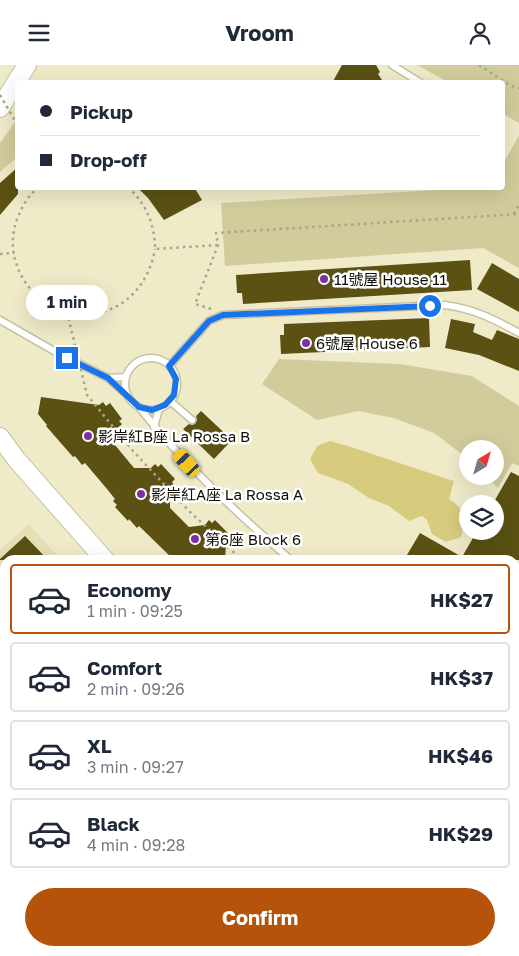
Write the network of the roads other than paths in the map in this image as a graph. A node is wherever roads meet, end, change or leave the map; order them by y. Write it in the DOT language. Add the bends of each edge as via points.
graph roads {
  1 [pos="27,65"];
  2 [pos="392,65"];
  3 [pos="17,80"];
  4 [pos="416,80"];
  5 [pos="10,91"];
  6 [pos="0,109"];
  7 [pos="0,320"];
  8 [pos="519,333"];
  9 [pos="169,366"];
  10 [pos="126,377"];
  11 [pos="108,378"];
  12 [pos="128,395"];
  13 [pos="170,401"];
  14 [pos="139,407"];
  15 [pos="159,409"];
  16 [pos="192,420"];
  17 [pos="154,427"];
  18 [pos="0,437"];
  19 [pos="101,555"];
  20 [pos="285,555"];
  1 -- 3 [label="street"];
  2 -- 4 [label="lane"];
  5 -- 6 [label="street"];
  7 -- 11 [label="lane"];
  8 -- 9 [label="lane" via="470,309 444,305 223,315 209,321"];
  9 -- 10 [label="lane" via="153,358 144,359 136,362"];
  9 -- 13 [label="lane" via="176,379"];
  10 -- 11 [label="lane"];
  10 -- 12 [label="lane"];
  11 -- 12 [label="lane"];
  12 -- 14 [label="lane"];
  13 -- 15 [label="lane"];
  13 -- 16 [label="lane"];
  14 -- 15 [label="lane"];
  14 -- 17 [label="lane"];
  15 -- 17 [label="lane"];
  17 -- 20 [label="lane" via="253,528"];
  18 -- 19 [label="street"];
}
